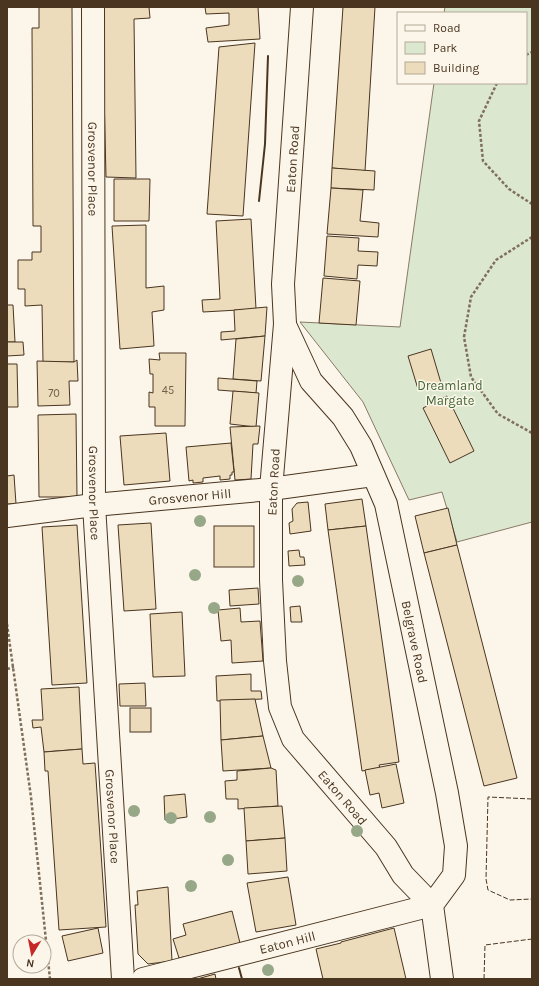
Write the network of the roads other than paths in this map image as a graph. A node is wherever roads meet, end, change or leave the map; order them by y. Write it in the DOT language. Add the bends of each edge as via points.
graph roads {
  1 [pos="94,7"];
  2 [pos="302,7"];
  3 [pos="285,324"];
  4 [pos="374,475"];
  5 [pos="271,488"];
  6 [pos="94,505"];
  7 [pos="7,516"];
  8 [pos="432,905"];
  9 [pos="123,979"];
  10 [pos="143,979"];
  11 [pos="442,979"];
  1 -- 6 [label="main road, Grosvenor Place"];
  2 -- 3 [label="main road, Eaton Road" via="283,284"];
  3 -- 4 [label="main road, Belgrave Road" via="311,381 343,417 361,446"];
  3 -- 5 [label="main road, Eaton Road"];
  4 -- 5 [label="main road, Grosvenor Hill"];
  4 -- 8 [label="main road, Belgrave Road" via="386,504 447,792 456,846 454,875"];
  5 -- 6 [label="main road, Grosvenor Hill"];
  5 -- 8 [label="main road, Eaton Road" via="271,588 280,706 293,739 386,847 402,875"];
  6 -- 7 [label="main road, Grosvenor Hill"];
  6 -- 9 [label="main road, Grosvenor Place"];
  8 -- 10 [label="main road, Eaton Hill"];
  8 -- 11 [label="main road"];
}
